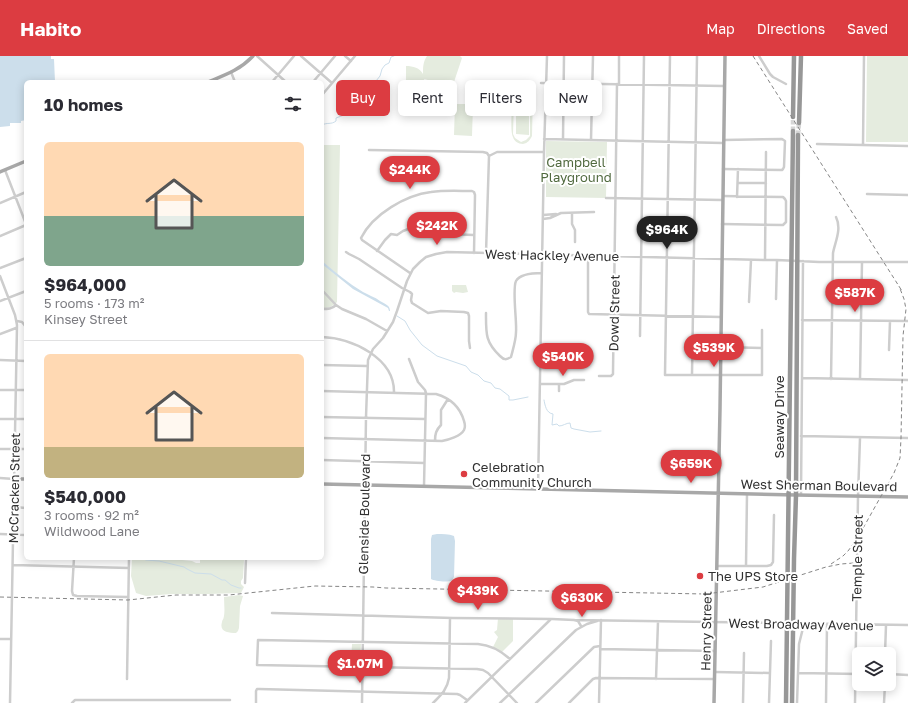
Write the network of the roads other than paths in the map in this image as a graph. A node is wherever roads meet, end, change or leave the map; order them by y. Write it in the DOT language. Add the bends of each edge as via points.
graph roads {
  1 [pos="253,56"];
  2 [pos="257,56"];
  3 [pos="294,56"];
  4 [pos="301,56"];
  5 [pos="335,56"];
  6 [pos="345,56"];
  7 [pos="355,56"];
  8 [pos="547,56"];
  9 [pos="564,56"];
  10 [pos="593,56"];
  11 [pos="619,56"];
  12 [pos="644,56"];
  13 [pos="670,56"];
  14 [pos="697,56"];
  15 [pos="725,56"];
  16 [pos="758,56"];
  17 [pos="795,56"];
  18 [pos="801,56"];
  19 [pos="864,56"];
  20 [pos="351,61"];
  21 [pos="801,65"];
  22 [pos="231,72"];
  23 [pos="320,73"];
  24 [pos="278,75"];
  25 [pos="213,80"];
  26 [pos="234,80"];
  27 [pos="274,80"];
  28 [pos="284,80"];
  29 [pos="315,80"];
  30 [pos="546,80"];
  31 [pos="564,80"];
  32 [pos="592,80"];
  33 [pos="332,83"];
  34 [pos="602,84"];
  35 [pos="618,84"];
  36 [pos="644,84"];
  37 [pos="786,84"];
  38 [pos="670,85"];
  39 [pos="696,86"];
  40 [pos="724,86"];
  41 [pos="324,93"];
  42 [pos="545,116"];
  43 [pos="563,116"];
  44 [pos="591,116"];
  45 [pos="793,117"];
  46 [pos="799,123"];
  47 [pos="793,131"];
  48 [pos="798,135"];
  49 [pos="563,139"];
  50 [pos="544,140"];
  51 [pos="591,140"];
  52 [pos="617,140"];
  53 [pos="643,141"];
  54 [pos="723,141"];
  55 [pos="669,142"];
  56 [pos="696,142"];
  57 [pos="817,144"];
  58 [pos="863,145"];
  59 [pos="908,146"];
  60 [pos="369,150"];
  61 [pos="544,152"];
  62 [pos="766,152"];
  63 [pos="489,156"];
  64 [pos="24,162"];
  65 [pos="723,169"];
  66 [pos="5,170"];
  67 [pos="738,170"];
  68 [pos="766,170"];
  69 [pos="0,172"];
  70 [pos="738,183"];
  71 [pos="766,183"];
  72 [pos="24,193"];
  73 [pos="867,194"];
  74 [pos="908,195"];
  75 [pos="15,197"];
  76 [pos="737,197"];
  77 [pos="766,197"];
  78 [pos="606,198"];
  79 [pos="616,198"];
  80 [pos="722,198"];
  81 [pos="642,199"];
  82 [pos="668,200"];
  83 [pos="695,200"];
  84 [pos="0,203"];
  85 [pos="594,212"];
  86 [pos="572,213"];
  87 [pos="543,217"];
  88 [pos="836,217"];
  89 [pos="24,219"];
  90 [pos="792,219"];
  91 [pos="722,224"];
  92 [pos="24,225"];
  93 [pos="765,225"];
  94 [pos="474,235"];
  95 [pos="0,236"];
  96 [pos="575,242"];
  97 [pos="377,251"];
  98 [pos="346,252"];
  99 [pos="474,253"];
  100 [pos="486,253"];
  101 [pos="542,255"];
  102 [pos="588,255"];
  103 [pos="615,256"];
  104 [pos="641,257"];
  105 [pos="667,257"];
  106 [pos="694,258"];
  107 [pos="24,259"];
  108 [pos="722,259"];
  109 [pos="799,259"];
  110 [pos="751,260"];
  111 [pos="765,260"];
  112 [pos="777,260"];
  113 [pos="833,262"];
  114 [pos="862,262"];
  115 [pos="908,262"];
  116 [pos="791,263"];
  117 [pos="0,268"];
  118 [pos="410,273"];
  119 [pos="542,273"];
  120 [pos="0,276"];
  121 [pos="404,289"];
  122 [pos="24,292"];
  123 [pos="324,292"];
  124 [pos="9,298"];
  125 [pos="797,298"];
  126 [pos="776,299"];
  127 [pos="0,301"];
  128 [pos="749,302"];
  129 [pos="336,305"];
  130 [pos="324,309"];
  131 [pos="486,313"];
  132 [pos="614,315"];
  133 [pos="640,316"];
  134 [pos="667,316"];
  135 [pos="693,316"];
  136 [pos="721,317"];
  137 [pos="802,320"];
  138 [pos="832,320"];
  139 [pos="861,320"];
  140 [pos="890,320"];
  141 [pos="17,321"];
  142 [pos="908,321"];
  143 [pos="24,324"];
  144 [pos="16,328"];
  145 [pos="762,330"];
  146 [pos="387,331"];
  147 [pos="0,334"];
  148 [pos="640,336"];
  149 [pos="324,338"];
  150 [pos="721,347"];
  151 [pos="470,348"];
  152 [pos="762,348"];
  153 [pos="889,350"];
  154 [pos="370,353"];
  155 [pos="0,360"];
  156 [pos="16,360"];
  157 [pos="409,360"];
  158 [pos="24,361"];
  159 [pos="324,365"];
  160 [pos="367,366"];
  161 [pos="692,375"];
  162 [pos="599,376"];
  163 [pos="720,376"];
  164 [pos="802,378"];
  165 [pos="831,379"];
  166 [pos="860,379"];
  167 [pos="584,380"];
  168 [pos="908,380"];
  169 [pos="540,384"];
  170 [pos="559,385"];
  171 [pos="0,390"];
  172 [pos="15,390"];
  173 [pos="24,390"];
  174 [pos="324,391"];
  175 [pos="559,391"];
  176 [pos="366,392"];
  177 [pos="394,392"];
  178 [pos="426,393"];
  179 [pos="448,399"];
  180 [pos="324,417"];
  181 [pos="366,418"];
  182 [pos="425,418"];
  183 [pos="0,419"];
  184 [pos="15,419"];
  185 [pos="24,419"];
  186 [pos="801,436"];
  187 [pos="324,438"];
  188 [pos="860,438"];
  189 [pos="908,438"];
  190 [pos="365,439"];
  191 [pos="425,440"];
  192 [pos="435,441"];
  193 [pos="0,449"];
  194 [pos="15,449"];
  195 [pos="24,449"];
  196 [pos="789,454"];
  197 [pos="324,460"];
  198 [pos="365,461"];
  199 [pos="424,463"];
  200 [pos="0,478"];
  201 [pos="14,479"];
  202 [pos="24,479"];
  203 [pos="324,484"];
  204 [pos="365,484"];
  205 [pos="424,486"];
  206 [pos="538,489"];
  207 [pos="718,493"];
  208 [pos="747,494"];
  209 [pos="798,494"];
  210 [pos="858,496"];
  211 [pos="789,497"];
  212 [pos="908,497"];
  213 [pos="14,508"];
  214 [pos="24,508"];
  215 [pos="774,515"];
  216 [pos="0,534"];
  217 [pos="795,534"];
  218 [pos="14,535"];
  219 [pos="24,535"];
  220 [pos="74,560"];
  221 [pos="129,560"];
  222 [pos="246,560"];
  223 [pos="13,565"];
  224 [pos="74,566"];
  225 [pos="717,566"];
  226 [pos="746,566"];
  227 [pos="129,568"];
  228 [pos="245,584"];
  229 [pos="128,597"];
  230 [pos="272,613"];
  231 [pos="363,616"];
  232 [pos="450,618"];
  233 [pos="552,619"];
  234 [pos="574,620"];
  235 [pos="601,620"];
  236 [pos="658,622"];
  237 [pos="716,623"];
  238 [pos="804,624"];
  239 [pos="827,624"];
  240 [pos="856,625"];
  241 [pos="886,625"];
  242 [pos="908,625"];
  243 [pos="581,626"];
  244 [pos="0,639"];
  245 [pos="11,640"];
  246 [pos="771,641"];
  247 [pos="363,642"];
  248 [pos="450,643"];
  249 [pos="856,647"];
  250 [pos="885,647"];
  251 [pos="600,648"];
  252 [pos="657,650"];
  253 [pos="715,651"];
  254 [pos="744,653"];
  255 [pos="510,659"];
  256 [pos="362,666"];
  257 [pos="450,668"];
  258 [pos="715,672"];
  259 [pos="743,672"];
  260 [pos="770,673"];
  261 [pos="798,673"];
  262 [pos="827,673"];
  263 [pos="852,674"];
  264 [pos="896,674"];
  265 [pos="908,675"];
  266 [pos="492,677"];
  267 [pos="599,678"];
  268 [pos="127,679"];
  269 [pos="656,679"];
  270 [pos="715,679"];
  271 [pos="786,680"];
  272 [pos="362,691"];
  273 [pos="856,691"];
  274 [pos="885,691"];
  275 [pos="443,694"];
  276 [pos="509,694"];
  277 [pos="230,700"];
  278 [pos="466,702"];
  279 [pos="10,703"];
  280 [pos="72,703"];
  281 [pos="256,703"];
  282 [pos="362,703"];
  283 [pos="433,703"];
  284 [pos="500,703"];
  285 [pos="518,703"];
  286 [pos="536,703"];
  287 [pos="569,703"];
  288 [pos="599,703"];
  289 [pos="714,703"];
  290 [pos="743,703"];
  291 [pos="769,703"];
  292 [pos="786,703"];
  293 [pos="792,703"];
  294 [pos="797,703"];
  295 [pos="826,703"];
  296 [pos="855,703"];
  297 [pos="884,703"];
  1 -- 22 [label="main road" via="243,66"];
  2 -- 24 [label="street"];
  3 -- 24 [label="street"];
  4 -- 23 [label="street"];
  5 -- 23 [label="street"];
  6 -- 20 [label="street"];
  7 -- 20 [label="street"];
  8 -- 30 [label="street"];
  9 -- 31 [label="street"];
  10 -- 32 [label="street"];
  11 -- 35 [label="street, Dowd Street"];
  12 -- 36 [label="street"];
  13 -- 38 [label="street"];
  14 -- 39 [label="street"];
  15 -- 40 [label="main road, Henry Street"];
  16 -- 37 [label="street" via="770,74"];
  17 -- 21 [label="highway" via="796,70"];
  17 -- 45 [label="highway"];
  18 -- 21 [label="highway"];
  19 -- 58 [label="street"];
  20 -- 33 [label="street"];
  21 -- 46 [label="highway"];
  22 -- 25 [label="main road"];
  22 -- 26 [label="street"];
  23 -- 29 [label="street"];
  23 -- 33 [label="street"];
  24 -- 27 [label="street"];
  24 -- 28 [label="street"];
  33 -- 41 [label="street"];
  34 -- 35 [label="street"];
  35 -- 36 [label="street"];
  35 -- 52 [label="street, Dowd Street"];
  36 -- 38 [label="street"];
  36 -- 53 [label="street"];
  38 -- 39 [label="street"];
  38 -- 55 [label="street"];
  39 -- 40 [label="street"];
  39 -- 56 [label="street"];
  40 -- 54 [label="main road, Henry Street"];
  42 -- 50 [label="street"];
  43 -- 49 [label="street"];
  44 -- 51 [label="street"];
  47 -- 90 [label="highway, Seaway Drive"];
  48 -- 109 [label="highway, Seaway Drive"];
  49 -- 50 [label="street"];
  49 -- 51 [label="street"];
  50 -- 61 [label="street"];
  51 -- 52 [label="street"];
  52 -- 53 [label="street"];
  52 -- 79 [label="street, Dowd Street"];
  53 -- 55 [label="street"];
  53 -- 81 [label="street"];
  54 -- 56 [label="street"];
  54 -- 65 [label="main road, Henry Street"];
  54 -- 68 [label="street" via="781,138 785,141 784,169"];
  55 -- 56 [label="street"];
  55 -- 82 [label="street"];
  56 -- 83 [label="street"];
  57 -- 58 [label="street"];
  58 -- 59 [label="street"];
  60 -- 63 [label="street" via="483,152"];
  61 -- 63 [label="street" via="497,152"];
  61 -- 87 [label="street"];
  62 -- 68 [label="street"];
  63 -- 100 [label="street"];
  64 -- 66 [label="main road"];
  65 -- 67 [label="street"];
  65 -- 80 [label="main road, Henry Street"];
  66 -- 69 [label="main road"];
  66 -- 75 [label="street"];
  67 -- 68 [label="street"];
  67 -- 70 [label="street"];
  68 -- 71 [label="street"];
  70 -- 71 [label="street"];
  70 -- 76 [label="street"];
  71 -- 77 [label="street"];
  72 -- 75 [label="street"];
  73 -- 74 [label="street"];
  75 -- 84 [label="street"];
  75 -- 89 [label="street"];
  76 -- 77 [label="street"];
  76 -- 80 [label="street"];
  77 -- 93 [label="street"];
  77 -- 93 [label="street" via="785,198 786,220 782,225"];
  78 -- 79 [label="street"];
  79 -- 81 [label="street"];
  79 -- 103 [label="street, Dowd Street"];
  80 -- 83 [label="street"];
  80 -- 91 [label="main road, Henry Street"];
  81 -- 82 [label="street"];
  81 -- 104 [label="street"];
  82 -- 83 [label="street"];
  82 -- 105 [label="street"];
  83 -- 106 [label="street"];
  85 -- 86 [label="street"];
  86 -- 87 [label="street"];
  86 -- 96 [label="street"];
  87 -- 101 [label="street"];
  88 -- 113 [label="street" via="838,234 833,250"];
  90 -- 109 [label="highway" via="796,219 796,254"];
  90 -- 116 [label="highway, Seaway Drive"];
  91 -- 93 [label="street"];
  91 -- 108 [label="main road, Henry Street"];
  92 -- 95 [label="street"];
  93 -- 111 [label="street"];
  94 -- 97 [label="street" via="444,234 432,220 397,235 391,234"];
  94 -- 97 [label="street" via="475,194 472,191 424,193 390,208 373,222 361,238"];
  94 -- 99 [label="street"];
  97 -- 118 [label="street"];
  98 -- 121 [label="street"];
  99 -- 100 [label="street, West Hackley Avenue"];
  99 -- 118 [label="street, West Hackley Avenue" via="444,252 431,255"];
  100 -- 101 [label="street, West Hackley Avenue"];
  101 -- 102 [label="street, West Hackley Avenue"];
  101 -- 119 [label="street"];
  102 -- 103 [label="street, West Hackley Avenue"];
  102 -- 132 [label="street" via="588,312"];
  103 -- 104 [label="street, West Hackley Avenue"];
  103 -- 132 [label="street, Dowd Street"];
  104 -- 105 [label="street, West Hackley Avenue"];
  104 -- 133 [label="street"];
  105 -- 106 [label="street, West Hackley Avenue"];
  105 -- 134 [label="street"];
  106 -- 108 [label="street, West Hackley Avenue"];
  106 -- 135 [label="street"];
  107 -- 117 [label="street"];
  108 -- 110 [label="street, West Hackley Avenue"];
  108 -- 136 [label="main road, Henry Street"];
  109 -- 113 [label="street, West Hackley Avenue"];
  109 -- 116 [label="street, West Hackley Avenue"];
  109 -- 125 [label="highway, Seaway Drive"];
  109 -- 137 [label="street"];
  110 -- 111 [label="street, West Hackley Avenue"];
  110 -- 128 [label="street"];
  111 -- 112 [label="street, West Hackley Avenue"];
  112 -- 116 [label="street, West Hackley Avenue"];
  112 -- 126 [label="street"];
  113 -- 114 [label="street, West Hackley Avenue"];
  113 -- 138 [label="street"];
  114 -- 115 [label="street, West Hackley Avenue"];
  114 -- 139 [label="street"];
  116 -- 125 [label="highway" via="792,297 795,300"];
  116 -- 196 [label="highway, Seaway Drive"];
  118 -- 121 [label="street, West Hackley Avenue"];
  119 -- 131 [label="street" via="524,276 516,282 516,331 511,357 505,360 488,342"];
  119 -- 169 [label="street"];
  120 -- 124 [label="street, McCracken Street"];
  121 -- 146 [label="street, West Hackley Avenue"];
  121 -- 151 [label="street" via="412,294 412,303 426,312 468,313"];
  122 -- 124 [label="street"];
  123 -- 129 [label="street"];
  124 -- 127 [label="street"];
  124 -- 141 [label="street, McCracken Street"];
  125 -- 209 [label="highway, Seaway Drive"];
  129 -- 130 [label="street"];
  129 -- 146 [label="street"];
  132 -- 133 [label="street"];
  132 -- 162 [label="street, Dowd Street" via="613,374"];
  133 -- 134 [label="street"];
  133 -- 148 [label="street"];
  134 -- 135 [label="street"];
  134 -- 161 [label="street" via="665,375"];
  135 -- 136 [label="street"];
  135 -- 161 [label="street"];
  136 -- 150 [label="main road, Henry Street"];
  137 -- 138 [label="street"];
  137 -- 164 [label="street"];
  138 -- 139 [label="street"];
  138 -- 165 [label="street"];
  139 -- 140 [label="street"];
  139 -- 166 [label="street"];
  140 -- 142 [label="street"];
  140 -- 153 [label="street"];
  141 -- 143 [label="street"];
  141 -- 144 [label="street, McCracken Street"];
  144 -- 147 [label="street"];
  144 -- 156 [label="street, McCracken Street"];
  145 -- 152 [label="street"];
  146 -- 154 [label="street, Glenside Boulevard"];
  149 -- 154 [label="street" via="352,343"];
  150 -- 152 [label="street"];
  150 -- 163 [label="main road, Henry Street"];
  152 -- 163 [label="street" via="762,376"];
  154 -- 160 [label="street, Glenside Boulevard"];
  154 -- 177 [label="street" via="388,371"];
  155 -- 156 [label="street"];
  156 -- 158 [label="street"];
  156 -- 172 [label="street, McCracken Street"];
  157 -- 178 [label="street" via="418,382"];
  159 -- 160 [label="street"];
  160 -- 176 [label="street, Glenside Boulevard"];
  161 -- 163 [label="street"];
  163 -- 207 [label="main road, Henry Street"];
  164 -- 165 [label="street"];
  164 -- 186 [label="street"];
  165 -- 166 [label="street"];
  166 -- 168 [label="street"];
  167 -- 170 [label="street"];
  169 -- 170 [label="street"];
  169 -- 206 [label="street"];
  170 -- 175 [label="street"];
  171 -- 172 [label="street"];
  172 -- 173 [label="street"];
  172 -- 184 [label="street, McCracken Street"];
  174 -- 176 [label="street"];
  176 -- 177 [label="street"];
  176 -- 181 [label="street, Glenside Boulevard"];
  177 -- 178 [label="street"];
  178 -- 179 [label="street"];
  178 -- 182 [label="street"];
  179 -- 192 [label="street" via="441,410 441,425 437,429"];
  179 -- 192 [label="street" via="459,410 464,430 450,439"];
  180 -- 181 [label="street"];
  181 -- 182 [label="street"];
  181 -- 190 [label="street, Glenside Boulevard"];
  182 -- 191 [label="street"];
  183 -- 184 [label="street"];
  184 -- 185 [label="street"];
  184 -- 194 [label="street, McCracken Street"];
  186 -- 188 [label="street"];
  186 -- 209 [label="street"];
  187 -- 190 [label="street"];
  188 -- 189 [label="street"];
  188 -- 210 [label="street, Temple Street"];
  190 -- 191 [label="street"];
  190 -- 198 [label="street, Glenside Boulevard"];
  191 -- 192 [label="street"];
  191 -- 199 [label="street"];
  193 -- 194 [label="street"];
  194 -- 195 [label="street"];
  194 -- 201 [label="street, McCracken Street"];
  196 -- 209 [label="highway" via="794,452 794,488"];
  196 -- 211 [label="highway, Seaway Drive"];
  197 -- 198 [label="street"];
  198 -- 199 [label="street"];
  198 -- 204 [label="street, Glenside Boulevard"];
  199 -- 205 [label="street"];
  200 -- 201 [label="street"];
  201 -- 202 [label="main road"];
  201 -- 213 [label="street, McCracken Street"];
  203 -- 204 [label="main road, West Sherman Boulevard"];
  204 -- 205 [label="main road, West Sherman Boulevard"];
  204 -- 231 [label="street, Glenside Boulevard"];
  205 -- 206 [label="main road, West Sherman Boulevard"];
  206 -- 207 [label="main road, West Sherman Boulevard"];
  207 -- 208 [label="main road, West Sherman Boulevard"];
  207 -- 225 [label="main road, Henry Street"];
  208 -- 211 [label="main road, West Sherman Boulevard"];
  208 -- 226 [label="street"];
  209 -- 210 [label="main road, West Sherman Boulevard"];
  209 -- 211 [label="main road, West Sherman Boulevard"];
  209 -- 217 [label="highway, Seaway Drive"];
  210 -- 212 [label="main road, West Sherman Boulevard"];
  210 -- 240 [label="street, Temple Street"];
  211 -- 217 [label="highway" via="791,536"];
  211 -- 271 [label="highway, Seaway Drive"];
  213 -- 214 [label="street"];
  213 -- 218 [label="street, McCracken Street"];
  215 -- 226 [label="street" via="773,562 767,566"];
  216 -- 218 [label="street"];
  217 -- 293 [label="highway, Seaway Drive"];
  218 -- 219 [label="street"];
  218 -- 223 [label="street, McCracken Street"];
  220 -- 224 [label="street"];
  221 -- 227 [label="street"];
  222 -- 228 [label="street"];
  223 -- 224 [label="street"];
  223 -- 245 [label="street, McCracken Street"];
  224 -- 227 [label="street"];
  224 -- 229 [label="street" via="73,595"];
  225 -- 226 [label="street"];
  225 -- 237 [label="main road, Henry Street"];
  227 -- 229 [label="street"];
  229 -- 268 [label="street"];
  230 -- 231 [label="street, West Broadway Avenue"];
  231 -- 232 [label="street, West Broadway Avenue"];
  231 -- 247 [label="street, Glenside Boulevard"];
  232 -- 233 [label="street, West Broadway Avenue"];
  232 -- 248 [label="street"];
  233 -- 234 [label="street, West Broadway Avenue"];
  233 -- 255 [label="street"];
  234 -- 235 [label="street, West Broadway Avenue"];
  234 -- 243 [label="street"];
  235 -- 236 [label="street, West Broadway Avenue"];
  235 -- 243 [label="street"];
  235 -- 251 [label="street"];
  236 -- 237 [label="street, West Broadway Avenue"];
  236 -- 252 [label="street"];
  237 -- 238 [label="street, West Broadway Avenue"];
  237 -- 253 [label="main road, Henry Street"];
  238 -- 239 [label="street, West Broadway Avenue"];
  238 -- 261 [label="street" via="799,644"];
  239 -- 240 [label="street, West Broadway Avenue"];
  239 -- 262 [label="street"];
  240 -- 241 [label="street, West Broadway Avenue"];
  240 -- 249 [label="street, Temple Street"];
  241 -- 242 [label="street, West Broadway Avenue"];
  241 -- 250 [label="street"];
  243 -- 276 [label="street"];
  244 -- 245 [label="street"];
  245 -- 279 [label="street, McCracken Street"];
  246 -- 260 [label="street"];
  247 -- 248 [label="street"];
  247 -- 256 [label="street, Glenside Boulevard"];
  247 -- 256 [label="street" via="258,640 257,665"];
  248 -- 255 [label="street" via="490,646"];
  248 -- 257 [label="street"];
  251 -- 252 [label="street"];
  251 -- 267 [label="street"];
  251 -- 286 [label="street" via="594,647"];
  252 -- 253 [label="street"];
  252 -- 269 [label="street"];
  253 -- 258 [label="main road, Henry Street"];
  254 -- 259 [label="street"];
  255 -- 266 [label="street"];
  256 -- 257 [label="street"];
  256 -- 272 [label="street, Glenside Boulevard"];
  257 -- 266 [label="street" via="482,670"];
  257 -- 275 [label="street" via="448,684"];
  258 -- 259 [label="street"];
  258 -- 270 [label="main road, Henry Street"];
  259 -- 260 [label="street"];
  259 -- 290 [label="street"];
  260 -- 291 [label="street"];
  261 -- 262 [label="street"];
  261 -- 294 [label="street"];
  262 -- 263 [label="street"];
  262 -- 295 [label="street"];
  264 -- 265 [label="street"];
  266 -- 276 [label="street"];
  266 -- 278 [label="street"];
  267 -- 269 [label="street"];
  267 -- 287 [label="street" via="594,679"];
  267 -- 288 [label="street"];
  269 -- 270 [label="street"];
  270 -- 289 [label="main road, Henry Street"];
  271 -- 292 [label="highway, Seaway Drive"];
  271 -- 293 [label="highway" via="791,681"];
  272 -- 275 [label="street"];
  272 -- 281 [label="street" via="257,689"];
  272 -- 282 [label="street, Glenside Boulevard"];
  273 -- 296 [label="street, Temple Street"];
  274 -- 297 [label="street"];
  275 -- 278 [label="street" via="460,695"];
  275 -- 283 [label="street"];
  276 -- 284 [label="street"];
  276 -- 285 [label="street"];
  277 -- 280 [label="street" via="75,700"];
}
